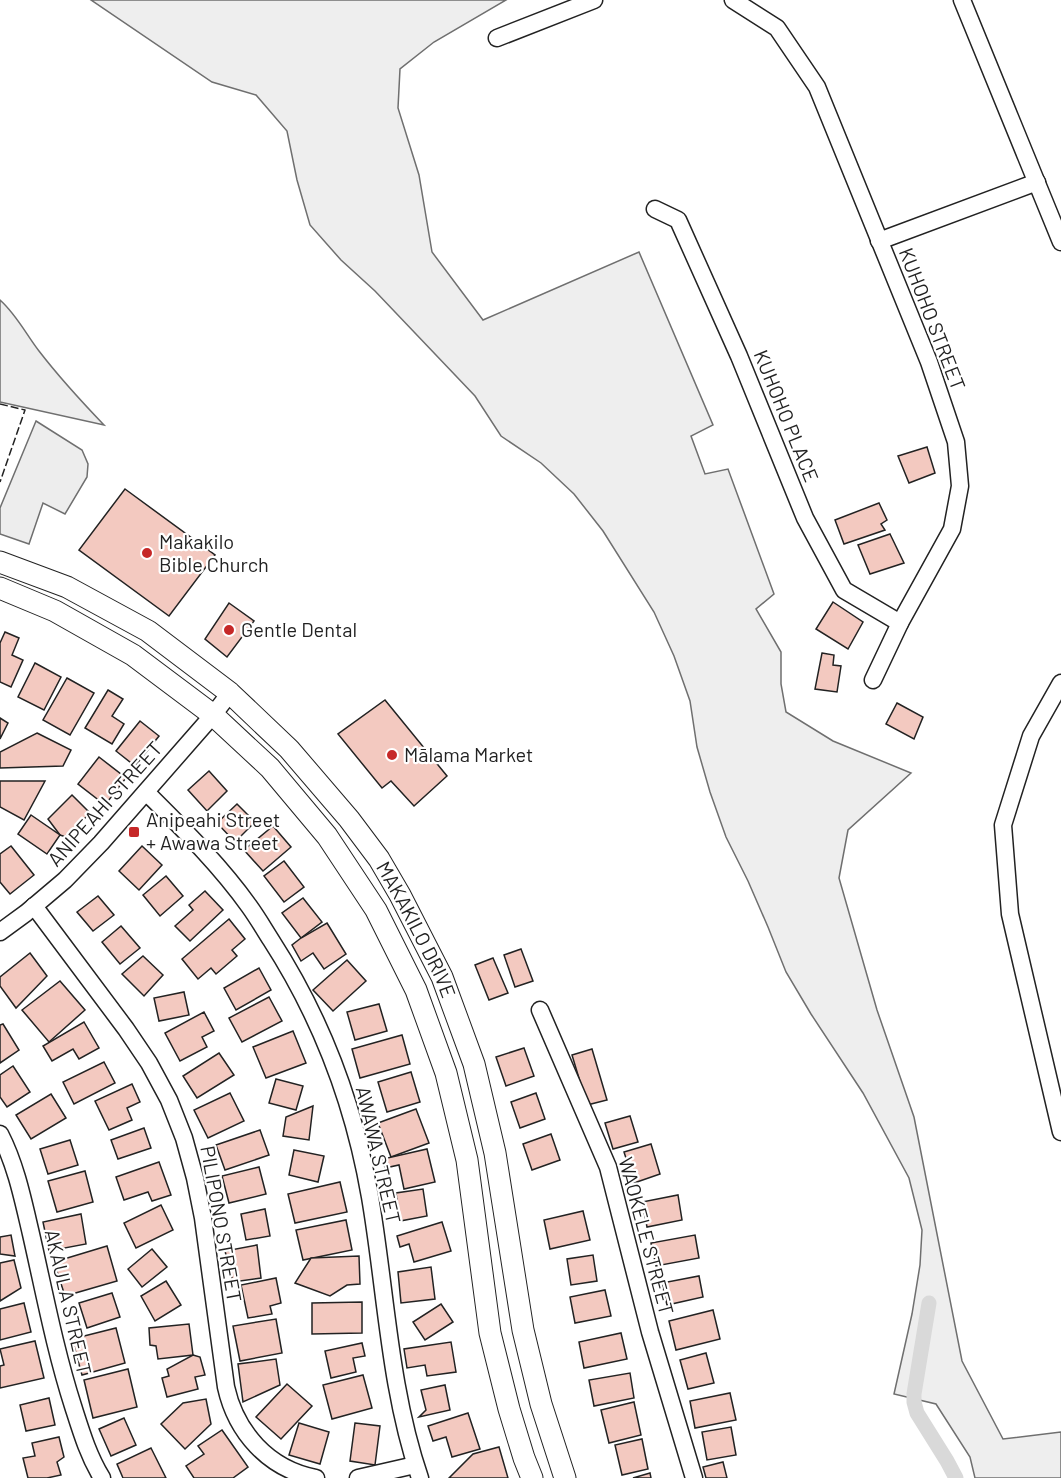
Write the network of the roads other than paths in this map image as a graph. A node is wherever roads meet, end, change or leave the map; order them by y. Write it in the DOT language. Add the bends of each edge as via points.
graph roads {
  1 [pos="594,0"];
  2 [pos="733,0"];
  3 [pos="962,0"];
  4 [pos="497,38"];
  5 [pos="1036,182"];
  6 [pos="655,208"];
  7 [pos="879,242"];
  8 [pos="1061,242"];
  9 [pos="0,562"];
  10 [pos="0,588"];
  11 [pos="900,623"];
  12 [pos="873,680"];
  13 [pos="1061,683"];
  14 [pos="230,693"];
  15 [pos="213,715"];
  16 [pos="146,792"];
  17 [pos="34,906"];
  18 [pos="0,932"];
  19 [pos="540,1010"];
  20 [pos="1061,1132"];
  21 [pos="0,1134"];
  22 [pos="417,1472"];
  23 [pos="102,1478"];
  24 [pos="316,1478"];
  25 [pos="358,1478"];
  26 [pos="532,1478"];
  27 [pos="565,1478"];
  28 [pos="694,1478"];
  1 -- 4 [label="street"];
  2 -- 7 [label="street, KUHOHO STREET" via="777,28 817,87"];
  3 -- 5 [label="street"];
  5 -- 7 [label="street"];
  5 -- 8 [label="street"];
  6 -- 11 [label="street, KUHOHO PLACE" via="678,220 805,518 844,590"];
  7 -- 11 [label="street, KUHOHO STREET" via="929,362 956,442 960,486 952,529"];
  9 -- 14 [label="main road, MAKAKILO DRIVE" via="67,587 148,631"];
  10 -- 15 [label="main road, MAKAKILO DRIVE" via="55,611 133,655"];
  11 -- 12 [label="street, KUHOHO STREET"];
  13 -- 20 [label="street" via="1031,736 1003,825 1010,914"];
  14 -- 15 [label="street, ANIPEAHI STREET"];
  14 -- 27 [label="main road, MAKAKILO DRIVE" via="297,757 379,859 442,978 474,1064 495,1153 523,1330"];
  15 -- 16 [label="street, ANIPEAHI STREET"];
  15 -- 26 [label="main road, MAKAKILO DRIVE" via="270,768 327,836 376,910 416,990 447,1073 466,1160 490,1333"];
  16 -- 17 [label="street, ANIPEAHI STREET" via="102,843"];
  16 -- 22 [label="street, AWAWA STREET" via="200,845 250,906 292,973 327,1044 353,1119 370,1196 397,1390"];
  17 -- 18 [label="street, ANIPEAHI STREET"];
  17 -- 24 [label="street, PILIPONO STREET" via="149,1063 184,1138 201,1208 226,1387 233,1412 246,1435 264,1454 286,1468"];
  19 -- 28 [label="street, WAOKELE STREET" via="608,1167 650,1332"];
  21 -- 23 [label="street, AKAULA STREET" via="15,1171 63,1374 85,1444"];
  22 -- 25 [label="street"];
}
